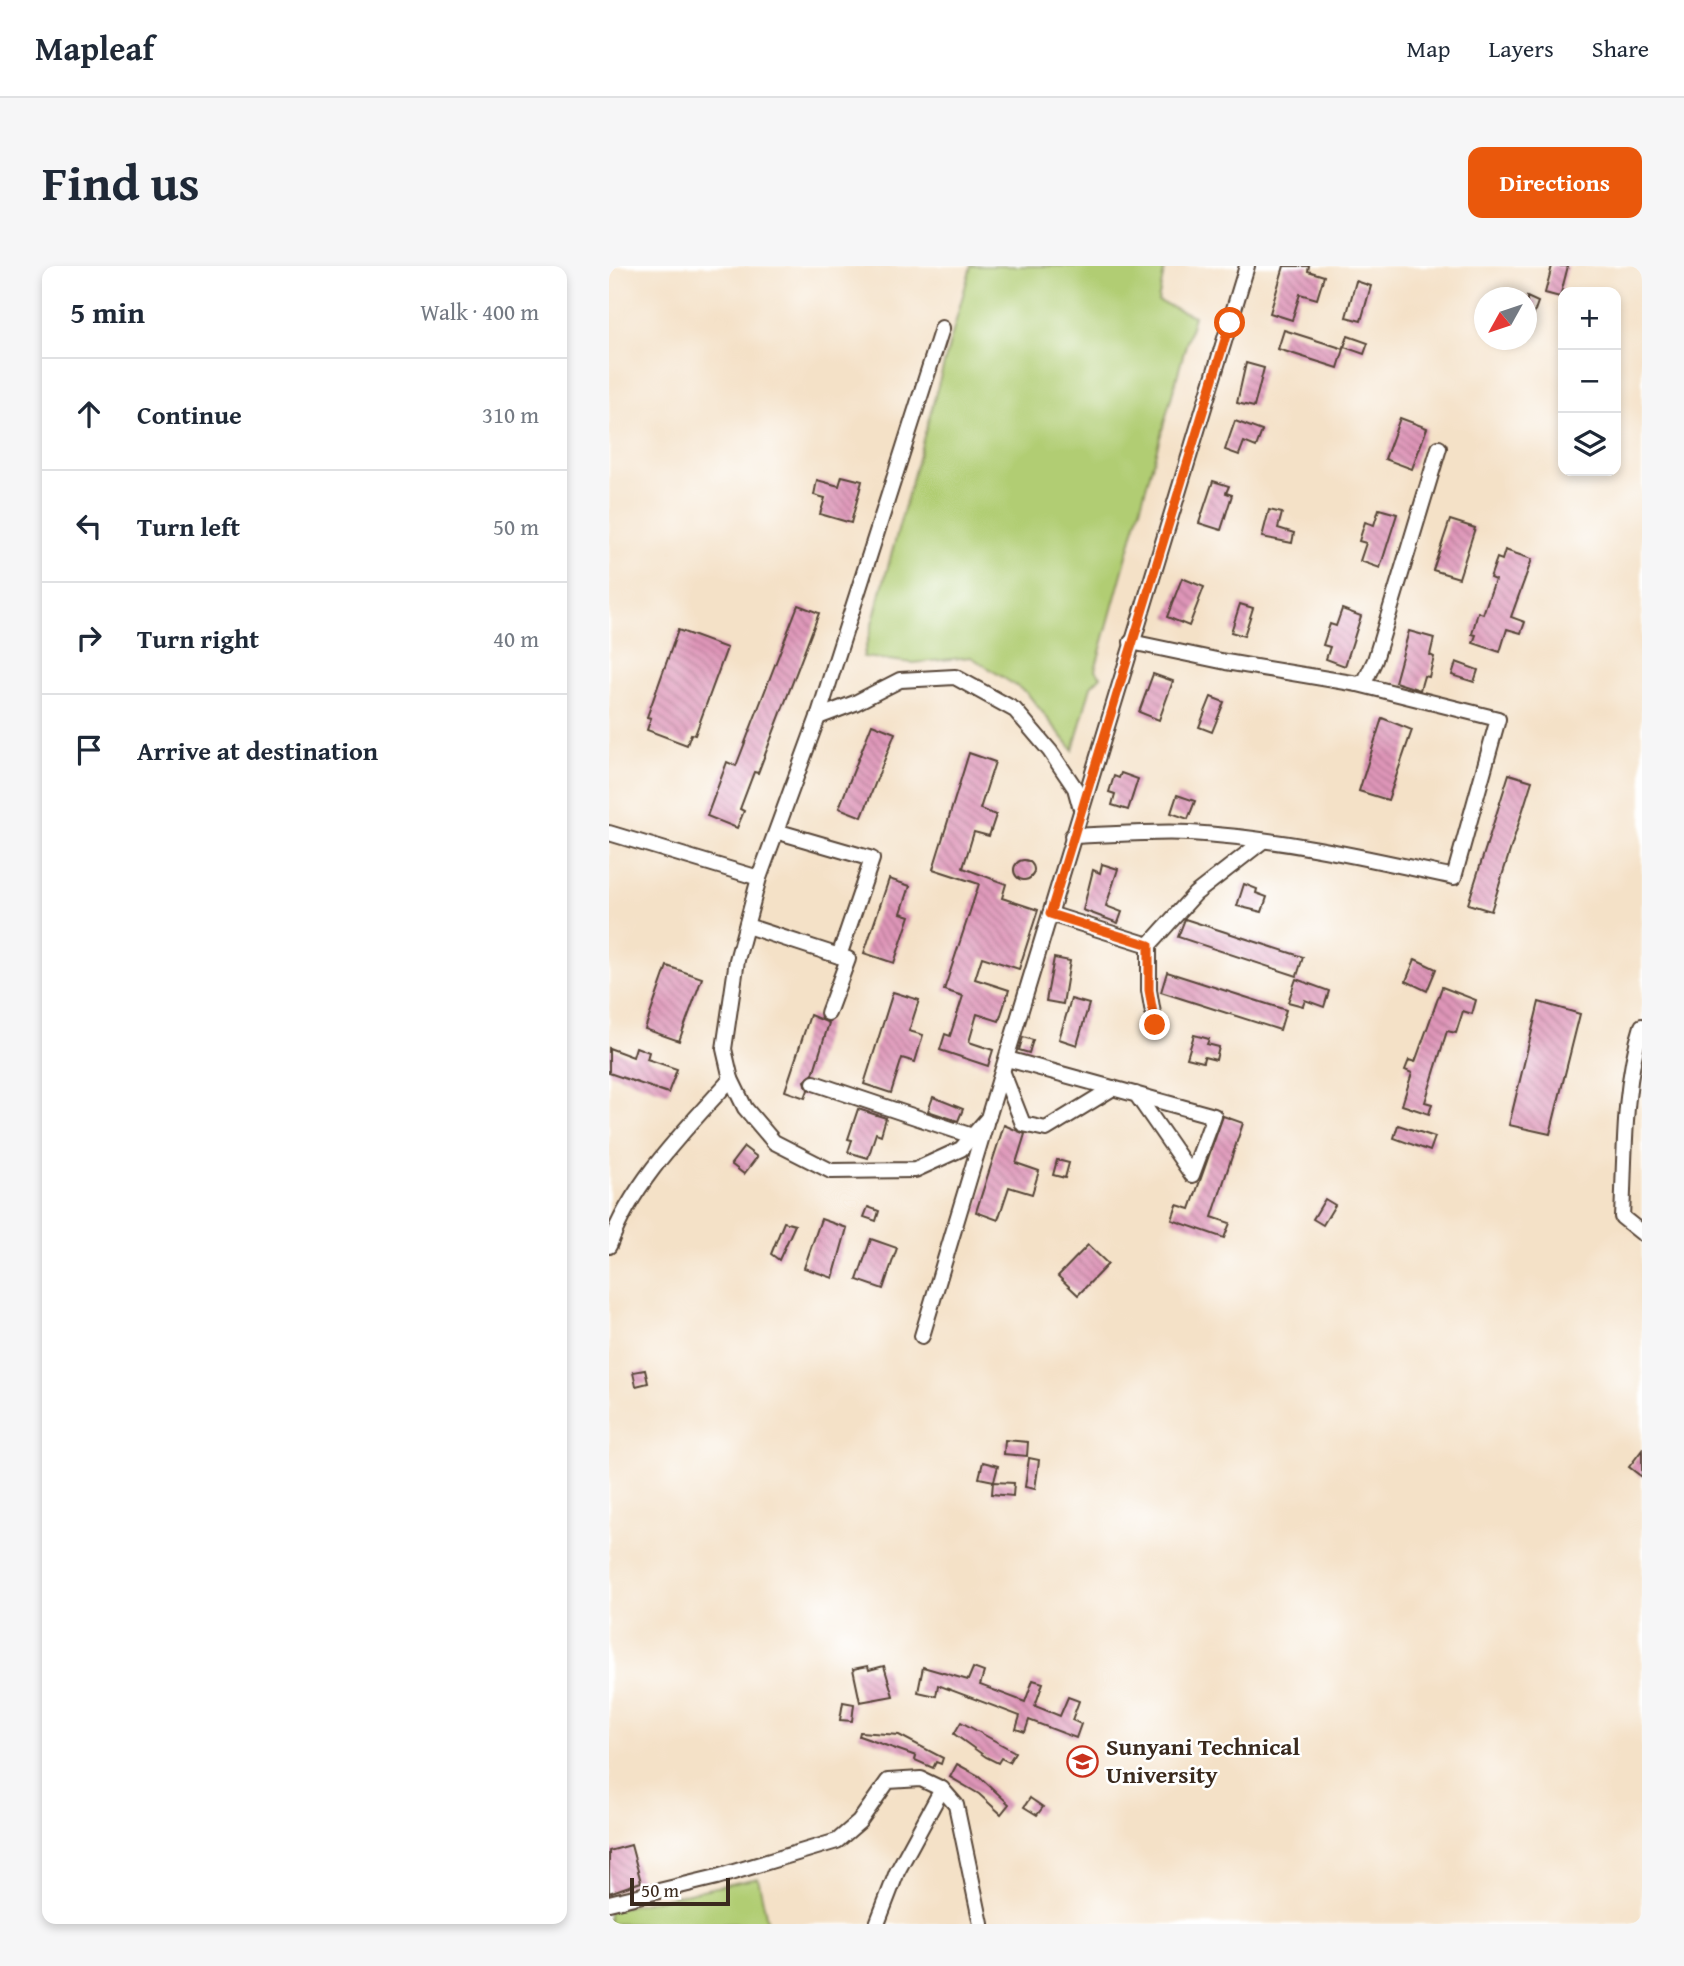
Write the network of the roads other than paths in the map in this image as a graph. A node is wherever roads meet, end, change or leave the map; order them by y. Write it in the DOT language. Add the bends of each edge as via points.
graph roads {
  1 [pos="1247,266"];
  2 [pos="941,328"];
  3 [pos="1439,448"];
  4 [pos="1132,642"];
  5 [pos="1358,684"];
  6 [pos="818,717"];
  7 [pos="1080,809"];
  8 [pos="609,832"];
  9 [pos="779,832"];
  10 [pos="1072,836"];
  11 [pos="1263,841"];
  12 [pos="759,878"];
  13 [pos="1050,914"];
  14 [pos="747,926"];
  15 [pos="1149,945"];
  16 [pos="839,956"];
  17 [pos="828,1013"];
  18 [pos="1155,1025"];
  19 [pos="1642,1026"];
  20 [pos="1639,1045"];
  21 [pos="1005,1066"];
  22 [pos="731,1079"];
  23 [pos="814,1083"];
  24 [pos="1113,1088"];
  25 [pos="1136,1094"];
  26 [pos="988,1118"];
  27 [pos="972,1136"];
  28 [pos="1642,1233"];
  29 [pos="609,1246"];
  30 [pos="922,1336"];
  31 [pos="943,1789"];
  32 [pos="609,1903"];
  33 [pos="877,1924"];
  34 [pos="981,1924"];
  1 -- 4 [label="street"];
  2 -- 6 [label="street"];
  3 -- 5 [label="street" via="1375,660 1365,681"];
  4 -- 5 [label="street"];
  4 -- 7 [label="street"];
  5 -- 11 [label="street" via="1497,719 1454,877"];
  6 -- 7 [label="street" via="900,680 955,677 1015,710 1075,788"];
  6 -- 9 [label="street"];
  7 -- 10 [label="street"];
  8 -- 12 [label="street"];
  9 -- 12 [label="street"];
  9 -- 16 [label="street" via="872,859"];
  10 -- 11 [label="street" via="1187,833"];
  10 -- 13 [label="street"];
  11 -- 15 [label="street" via="1195,894"];
  12 -- 14 [label="street"];
  13 -- 15 [label="street"];
  13 -- 21 [label="street"];
  14 -- 16 [label="street"];
  14 -- 22 [label="street" via="737,960 724,1049"];
  15 -- 18 [label="street"];
  16 -- 17 [label="street" via="848,959"];
  19 -- 20 [label="street"];
  20 -- 28 [label="street" via="1629,1096 1622,1217"];
  21 -- 24 [label="street"];
  21 -- 24 [label="street" via="1023,1124 1046,1129"];
  21 -- 26 [label="street"];
  22 -- 27 [label="street" via="745,1108 774,1142 831,1171 915,1170 961,1149"];
  22 -- 29 [label="street" via="640,1187"];
  23 -- 27 [label="street"];
  24 -- 25 [label="street"];
  25 -- 25 [label="street" via="1214,1116 1192,1175 1176,1152"];
  26 -- 27 [label="street"];
  26 -- 30 [label="street"];
  31 -- 32 [label="street" via="921,1779 888,1781 859,1822 837,1841"];
  31 -- 33 [label="street" via="897,1872"];
  31 -- 34 [label="street" via="956,1805"];
}
